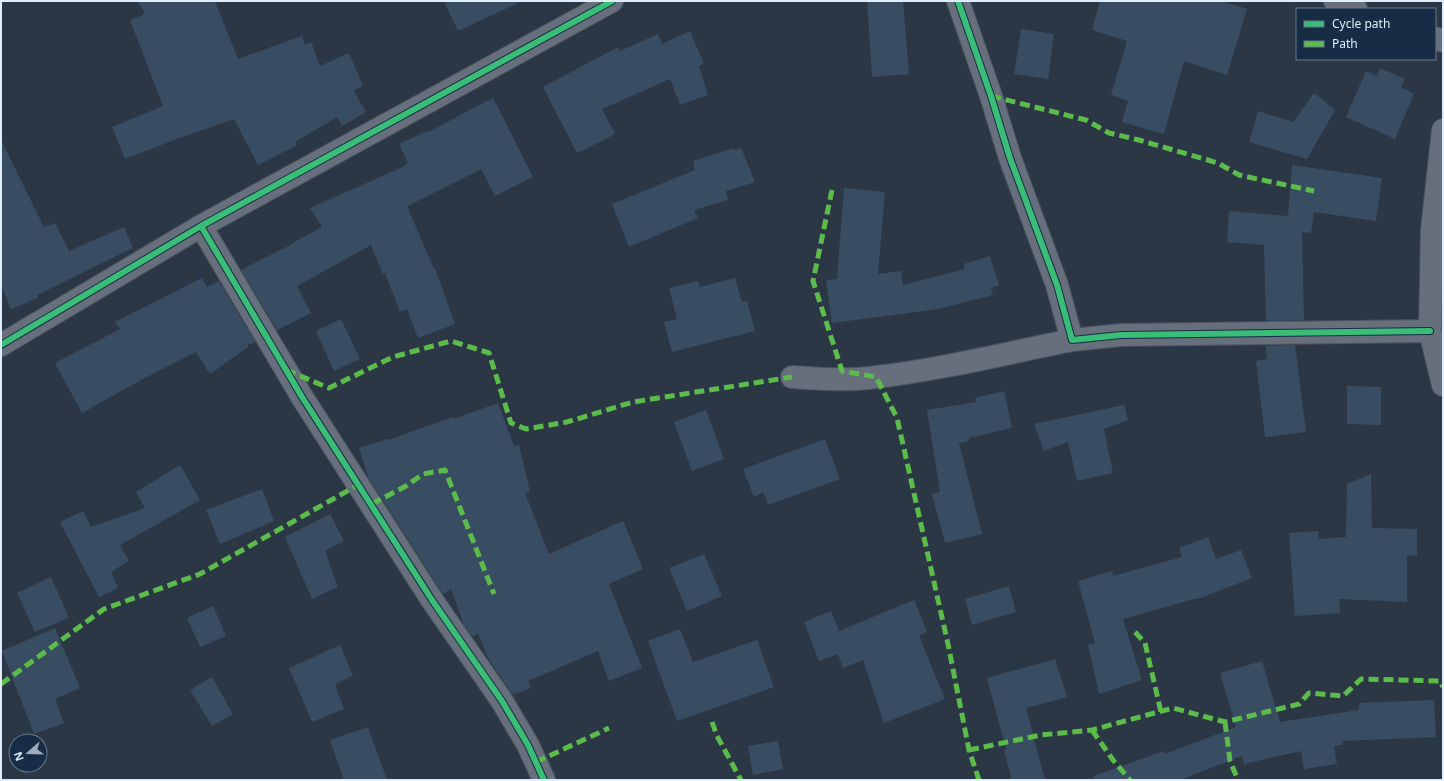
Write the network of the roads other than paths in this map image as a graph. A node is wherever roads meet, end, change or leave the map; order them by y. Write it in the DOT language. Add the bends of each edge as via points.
graph roads {
  1 [pos="958,1"];
  2 [pos="1335,1"];
  3 [pos="606,2"];
  4 [pos="1353,8"];
  5 [pos="1443,130"];
  6 [pos="200,226"];
  7 [pos="1430,331"];
  8 [pos="1072,340"];
  9 [pos="1,345"];
  10 [pos="792,377"];
  11 [pos="1443,385"];
  12 [pos="544,780"];
  1 -- 8 [label="street" via="1010,158 1057,285"];
  2 -- 4 [label="street"];
  3 -- 6 [label="street"];
  5 -- 7 [label="street" via="1432,230"];
  6 -- 9 [label="street"];
  6 -- 12 [label="street" via="302,397 432,600 502,701 528,745"];
  7 -- 8 [label="street" via="1120,335"];
  7 -- 11 [label="street"];
  8 -- 10 [label="street" via="876,377"];
}
